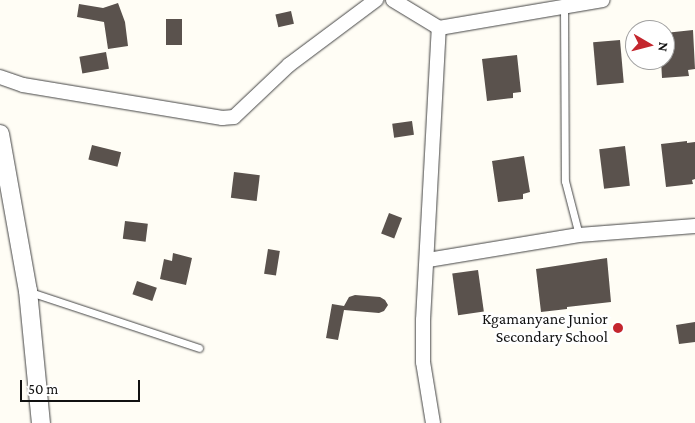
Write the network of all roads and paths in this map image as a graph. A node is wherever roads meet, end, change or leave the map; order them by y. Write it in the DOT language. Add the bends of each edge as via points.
graph roads {
  1 [pos="376,0"];
  2 [pos="393,0"];
  3 [pos="603,0"];
  4 [pos="564,7"];
  5 [pos="439,28"];
  6 [pos="0,77"];
  7 [pos="0,134"];
  8 [pos="5,179"];
  9 [pos="695,226"];
  10 [pos="580,235"];
  11 [pos="428,260"];
  12 [pos="28,291"];
  13 [pos="200,348"];
  14 [pos="41,423"];
  15 [pos="433,423"];
  1 -- 6 [label="street" via="289,65 234,117 222,118 23,85"];
  2 -- 5 [label="street"];
  3 -- 4 [label="street"];
  4 -- 5 [label="street"];
  4 -- 10 [label="lane" via="565,180"];
  5 -- 11 [label="street"];
  7 -- 8 [label="street"];
  8 -- 12 [label="street"];
  9 -- 10 [label="street"];
  10 -- 11 [label="street"];
  11 -- 15 [label="street" via="423,362"];
  12 -- 13 [label="lane"];
  12 -- 14 [label="street"];
}
